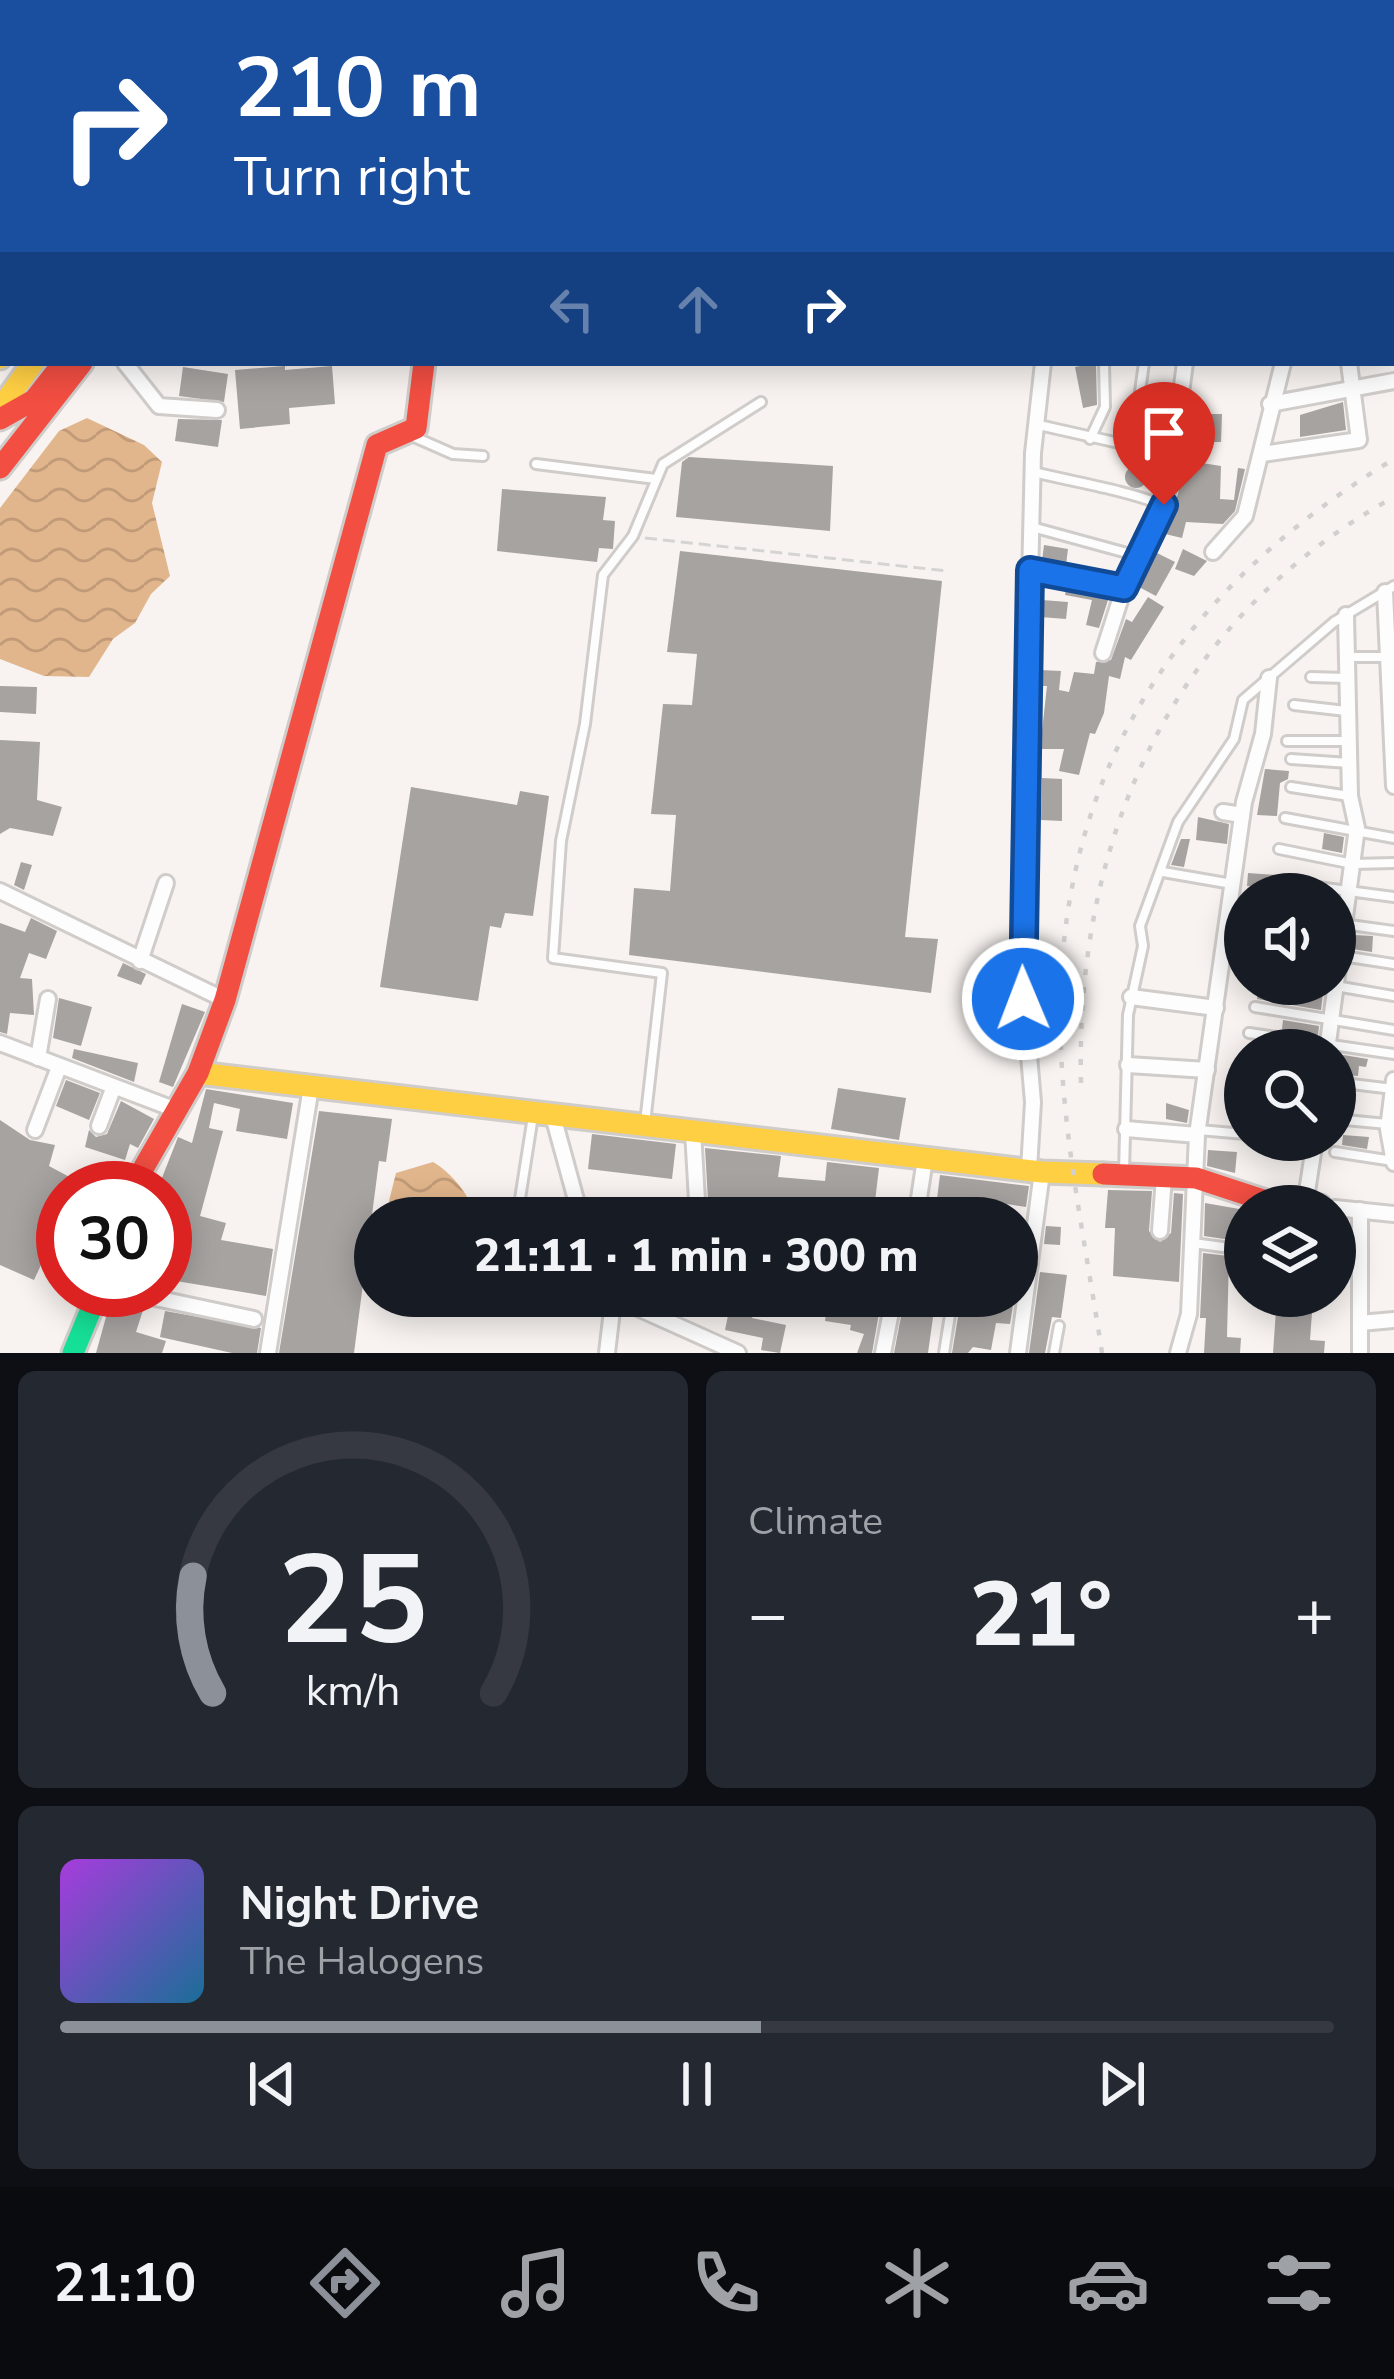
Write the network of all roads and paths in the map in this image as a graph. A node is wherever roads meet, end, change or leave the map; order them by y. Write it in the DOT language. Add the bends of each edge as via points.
graph roads {
  1 [pos="30,366"];
  2 [pos="61,366"];
  3 [pos="80,366"];
  4 [pos="127,366"];
  5 [pos="423,366"];
  6 [pos="1045,366"];
  7 [pos="1104,366"];
  8 [pos="1144,366"];
  9 [pos="1185,366"];
  10 [pos="1282,366"];
  11 [pos="1350,366"];
  12 [pos="1394,381"];
  13 [pos="1355,388"];
  14 [pos="761,402"];
  15 [pos="1270,404"];
  16 [pos="0,409"];
  17 [pos="217,410"];
  18 [pos="0,419"];
  19 [pos="1039,425"];
  20 [pos="411,435"];
  21 [pos="1090,440"];
  22 [pos="1132,448"];
  23 [pos="1262,454"];
  24 [pos="483,456"];
  25 [pos="1177,457"];
  26 [pos="536,464"];
  27 [pos="0,468"];
  28 [pos="1032,472"];
  29 [pos="656,478"];
  30 [pos="1164,505"];
  31 [pos="1031,527"];
  32 [pos="632,536"];
  33 [pos="1213,552"];
  34 [pos="1138,556"];
  35 [pos="1030,570"];
  36 [pos="947,571"];
  37 [pos="1124,588"];
  38 [pos="1389,589"];
  39 [pos="1346,615"];
  40 [pos="1390,619"];
  41 [pos="1103,653"];
  42 [pos="1345,657"];
  43 [pos="1391,657"];
  44 [pos="1311,677"];
  45 [pos="1269,678"];
  46 [pos="1346,678"];
  47 [pos="1393,697"];
  48 [pos="1294,705"];
  49 [pos="1347,711"];
  50 [pos="1393,726"];
  51 [pos="1287,741"];
  52 [pos="1348,741"];
  53 [pos="1291,759"];
  54 [pos="1348,763"];
  55 [pos="1394,765"];
  56 [pos="1394,786"];
  57 [pos="1291,788"];
  58 [pos="1350,796"];
  59 [pos="1222,812"];
  60 [pos="1242,814"];
  61 [pos="1285,818"];
  62 [pos="1357,827"];
  63 [pos="1394,838"];
  64 [pos="1279,849"];
  65 [pos="1394,863"];
  66 [pos="1353,864"];
  67 [pos="1163,872"];
  68 [pos="1234,873"];
  69 [pos="1351,873"];
  70 [pos="1224,882"];
  71 [pos="166,883"];
  72 [pos="0,891"];
  73 [pos="1356,893"];
  74 [pos="1394,897"];
  75 [pos="1356,926"];
  76 [pos="1394,931"];
  77 [pos="1224,950"];
  78 [pos="1356,958"];
  79 [pos="140,961"];
  80 [pos="1394,964"];
  81 [pos="1356,989"];
  82 [pos="1394,996"];
  83 [pos="1131,997"];
  84 [pos="48,999"];
  85 [pos="225,1000"];
  86 [pos="1331,1005"];
  87 [pos="1255,1006"];
  88 [pos="1216,1008"];
  89 [pos="1332,1017"];
  90 [pos="1330,1029"];
  91 [pos="1394,1030"];
  92 [pos="0,1043"];
  93 [pos="1356,1051"];
  94 [pos="1394,1054"];
  95 [pos="38,1058"];
  96 [pos="1128,1065"];
  97 [pos="58,1067"];
  98 [pos="1207,1070"];
  99 [pos="198,1073"];
  100 [pos="1394,1080"];
  101 [pos="1356,1085"];
  102 [pos="311,1088"];
  103 [pos="112,1089"];
  104 [pos="1393,1089"];
  105 [pos="178,1111"];
  106 [pos="543,1115"];
  107 [pos="1356,1121"];
  108 [pos="1391,1124"];
  109 [pos="644,1125"];
  110 [pos="99,1126"];
  111 [pos="35,1130"];
  112 [pos="1126,1130"];
  113 [pos="693,1131"];
  114 [pos="1198,1133"];
  115 [pos="1224,1134"];
  116 [pos="1356,1156"];
  117 [pos="925,1159"];
  118 [pos="152,1161"];
  119 [pos="1394,1162"];
  120 [pos="1035,1170"];
  121 [pos="1124,1174"];
  122 [pos="1164,1177"];
  123 [pos="1196,1178"];
  124 [pos="1224,1187"];
  125 [pos="522,1197"];
  126 [pos="573,1197"];
  127 [pos="697,1197"];
  128 [pos="919,1197"];
  129 [pos="1356,1210"];
  130 [pos="1360,1210"];
  131 [pos="1394,1214"];
  132 [pos="1160,1231"];
  133 [pos="1192,1243"];
  134 [pos="1224,1247"];
  135 [pos="1356,1248"];
  136 [pos="1360,1248"];
  137 [pos="192,1306"];
  138 [pos="88,1317"];
  139 [pos="610,1317"];
  140 [pos="650,1317"];
  141 [pos="890,1317"];
  142 [pos="950,1317"];
  143 [pos="254,1319"];
  144 [pos="1394,1320"];
  145 [pos="1360,1323"];
  146 [pos="1059,1326"];
  147 [pos="716,1348"];
  148 [pos="73,1353"];
  149 [pos="268,1353"];
  150 [pos="607,1353"];
  151 [pos="738,1353"];
  152 [pos="883,1353"];
  153 [pos="944,1353"];
  154 [pos="1018,1353"];
  155 [pos="1054,1353"];
  156 [pos="1178,1353"];
  157 [pos="1360,1353"];
  1 -- 16 [label="street"];
  2 -- 18 [label="street" via="34,400"];
  3 -- 27 [label="street"];
  4 -- 17 [label="street" via="159,406"];
  5 -- 20 [label="street"];
  6 -- 19 [label="street"];
  7 -- 21 [label="lane" via="1105,407"];
  8 -- 22 [label="lane"];
  9 -- 25 [label="street"];
  10 -- 15 [label="street"];
  11 -- 13 [label="street"];
  12 -- 13 [label="street"];
  13 -- 15 [label="street"];
  13 -- 23 [label="street" via="1359,440"];
  14 -- 29 [label="lane" via="663,464"];
  15 -- 23 [label="street"];
  19 -- 21 [label="lane"];
  19 -- 28 [label="street"];
  20 -- 24 [label="lane" via="453,454"];
  20 -- 85 [label="street" via="377,445"];
  21 -- 22 [label="lane"];
  22 -- 25 [label="lane"];
  23 -- 33 [label="street" via="1245,516"];
  25 -- 30 [label="street"];
  26 -- 29 [label="lane"];
  28 -- 30 [label="lane" via="1121,488"];
  28 -- 31 [label="street"];
  29 -- 32 [label="lane"];
  30 -- 34 [label="street"];
  31 -- 34 [label="lane"];
  31 -- 35 [label="street"];
  32 -- 36 [label="path"];
  32 -- 109 [label="lane" via="603,575 595,614 588,704 561,841 553,958 662,973"];
  34 -- 37 [label="street"];
  35 -- 37 [label="street"];
  35 -- 120 [label="street" via="1021,962"];
  37 -- 41 [label="street"];
  38 -- 39 [label="lane"];
  38 -- 40 [label="street"];
  39 -- 42 [label="street"];
  39 -- 45 [label="lane"];
  40 -- 43 [label="street"];
  42 -- 43 [label="lane"];
  42 -- 46 [label="street"];
  43 -- 47 [label="street"];
  44 -- 46 [label="lane"];
  45 -- 60 [label="street"];
  45 -- 67 [label="lane" via="1243,700 1234,739 1178,822"];
  46 -- 49 [label="street"];
  47 -- 50 [label="street"];
  48 -- 49 [label="lane"];
  49 -- 52 [label="street"];
  50 -- 55 [label="street"];
  51 -- 52 [label="lane"];
  52 -- 54 [label="street"];
  53 -- 54 [label="lane"];
  54 -- 58 [label="street"];
  55 -- 56 [label="street"];
  57 -- 58 [label="lane"];
  58 -- 62 [label="street"];
  59 -- 60 [label="street"];
  60 -- 68 [label="street"];
  61 -- 62 [label="lane"];
  62 -- 63 [label="lane"];
  62 -- 66 [label="street"];
  64 -- 66 [label="lane"];
  65 -- 66 [label="lane"];
  66 -- 69 [label="street"];
  67 -- 70 [label="lane"];
  67 -- 83 [label="lane" via="1143,912"];
  71 -- 79 [label="street"];
  72 -- 79 [label="street"];
  73 -- 74 [label="lane"];
  75 -- 76 [label="lane"];
  77 -- 88 [label="street"];
  78 -- 80 [label="lane"];
  79 -- 85 [label="street"];
  81 -- 82 [label="lane"];
  83 -- 88 [label="street"];
  83 -- 96 [label="lane"];
  84 -- 95 [label="street"];
  85 -- 99 [label="street"];
  86 -- 89 [label="street"];
  87 -- 89 [label="lane"];
  88 -- 98 [label="street"];
  89 -- 90 [label="street"];
  89 -- 91 [label="lane"];
  92 -- 95 [label="street"];
  93 -- 94 [label="lane"];
  95 -- 97 [label="street"];
  96 -- 98 [label="street"];
  96 -- 112 [label="lane"];
  97 -- 103 [label="street"];
  97 -- 111 [label="street"];
  98 -- 114 [label="street"];
  99 -- 102 [label="street"];
  99 -- 105 [label="street"];
  100 -- 104 [label="street"];
  101 -- 104 [label="lane"];
  102 -- 106 [label="street"];
  102 -- 149 [label="street"];
  103 -- 105 [label="street"];
  103 -- 110 [label="street"];
  104 -- 108 [label="street"];
  105 -- 118 [label="street"];
  106 -- 109 [label="street"];
  106 -- 125 [label="lane"];
  106 -- 126 [label="street"];
  107 -- 108 [label="lane"];
  108 -- 119 [label="street"];
  109 -- 113 [label="street"];
  112 -- 114 [label="street"];
  112 -- 121 [label="lane"];
  113 -- 117 [label="street"];
  113 -- 127 [label="street"];
  114 -- 115 [label="lane"];
  114 -- 123 [label="street"];
  116 -- 119 [label="lane"];
  117 -- 120 [label="street"];
  117 -- 128 [label="street"];
  120 -- 121 [label="street"];
  120 -- 154 [label="street"];
  121 -- 122 [label="street"];
  122 -- 123 [label="street"];
  122 -- 132 [label="street"];
  123 -- 124 [label="street"];
  123 -- 133 [label="street"];
  129 -- 130 [label="street"];
  130 -- 131 [label="street"];
  130 -- 136 [label="street"];
  133 -- 134 [label="lane"];
  133 -- 156 [label="street"];
  135 -- 136 [label="lane"];
  136 -- 145 [label="street"];
  137 -- 143 [label="street"];
  138 -- 148 [label="street"];
  139 -- 150 [label="street"];
  140 -- 147 [label="street"];
  141 -- 152 [label="street"];
  142 -- 153 [label="lane"];
  144 -- 145 [label="street"];
  145 -- 157 [label="street"];
  146 -- 155 [label="lane"];
  147 -- 151 [label="street"];
}
